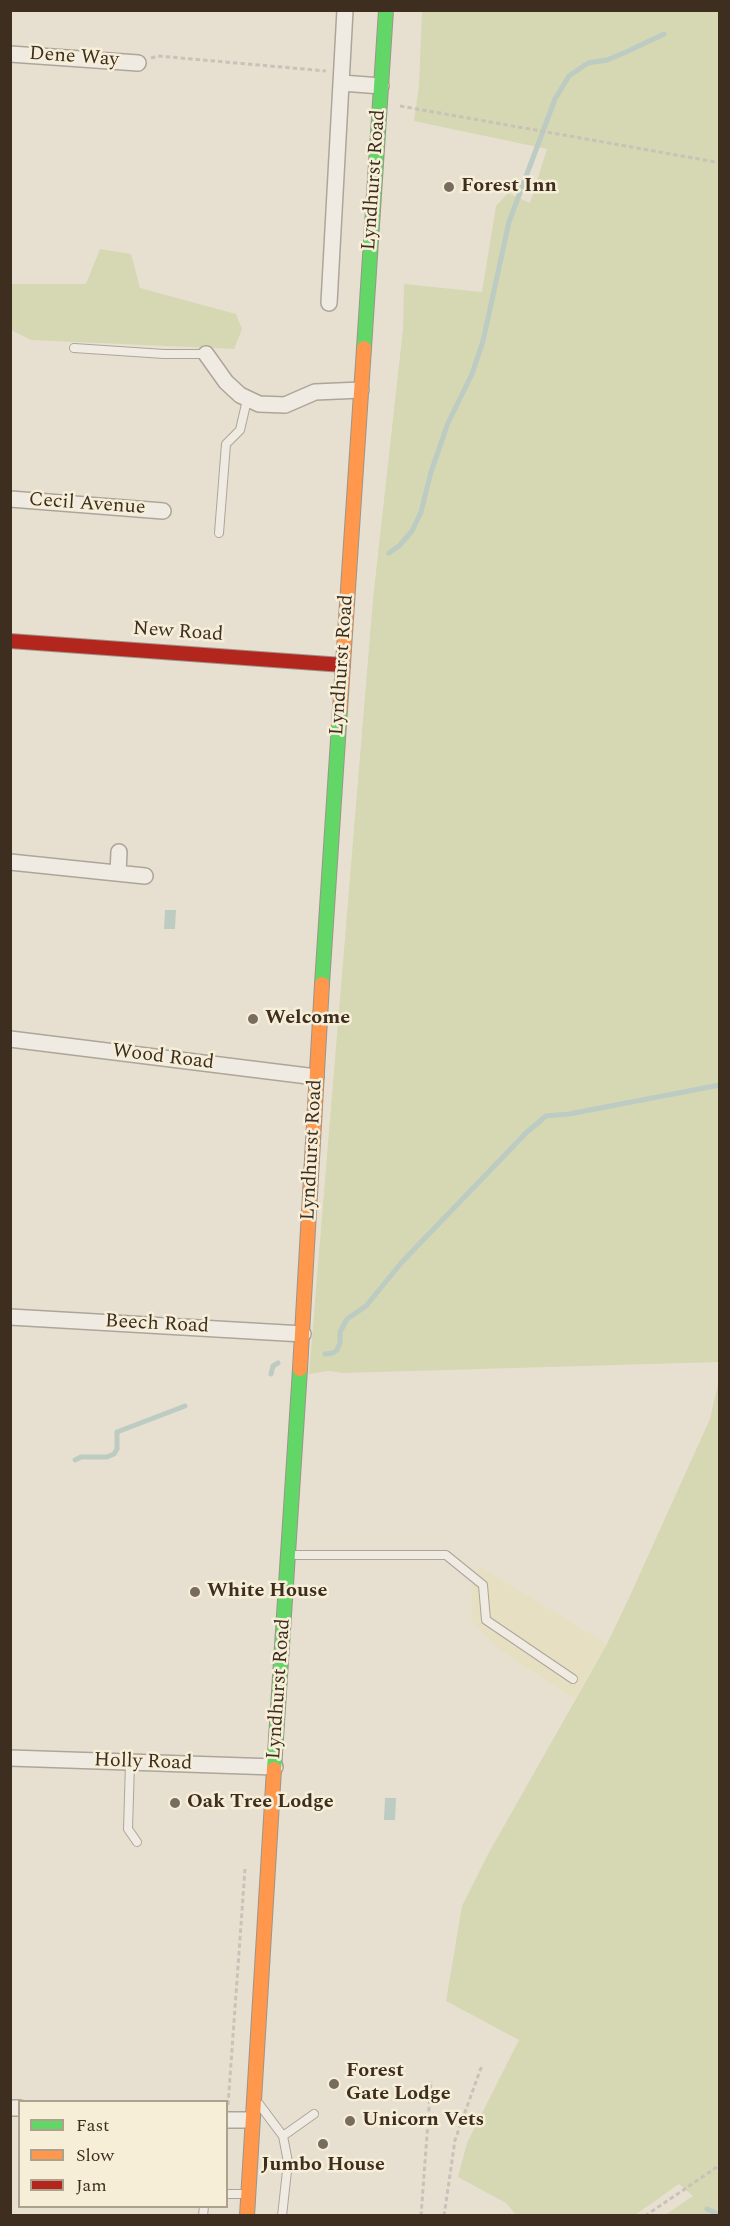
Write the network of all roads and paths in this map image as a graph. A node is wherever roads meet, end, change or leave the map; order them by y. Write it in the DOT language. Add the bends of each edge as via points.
graph roads {
  1 [pos="345,10"];
  2 [pos="386,10"];
  3 [pos="10,54"];
  4 [pos="138,63"];
  5 [pos="342,78"];
  6 [pos="381,86"];
  7 [pos="380,102"];
  8 [pos="716,162"];
  9 [pos="329,303"];
  10 [pos="74,348"];
  11 [pos="206,354"];
  12 [pos="361,390"];
  13 [pos="247,400"];
  14 [pos="10,499"];
  15 [pos="164,510"];
  16 [pos="219,533"];
  17 [pos="10,641"];
  18 [pos="343,665"];
  19 [pos="119,852"];
  20 [pos="10,862"];
  21 [pos="117,873"];
  22 [pos="145,876"];
  23 [pos="10,1039"];
  24 [pos="316,1077"];
  25 [pos="10,1317"];
  26 [pos="303,1334"];
  27 [pos="288,1556"];
  28 [pos="573,1679"];
  29 [pos="10,1758"];
  30 [pos="130,1762"];
  31 [pos="275,1767"];
  32 [pos="137,1842"];
  33 [pos="245,1868"];
  34 [pos="482,2066"];
  35 [pos="431,2081"];
  36 [pos="253,2095"];
  37 [pos="228,2106"];
  38 [pos="314,2114"];
  39 [pos="228,2120"];
  40 [pos="251,2120"];
  41 [pos="283,2136"];
  42 [pos="720,2165"];
  43 [pos="228,2194"];
  44 [pos="248,2194"];
  45 [pos="248,2216"];
  46 [pos="282,2216"];
  47 [pos="420,2216"];
  48 [pos="444,2216"];
  49 [pos="645,2216"];
  1 -- 5 [label="street, Lyndhurst Road"];
  2 -- 6 [label="main road, Lyndhurst Road"];
  3 -- 4 [label="street, Dene Way"];
  4 -- 5 [label="path" via="158,56"];
  5 -- 6 [label="street, Lyndhurst Road"];
  5 -- 9 [label="street, Lyndhurst Road"];
  6 -- 7 [label="main road, Lyndhurst Road"];
  7 -- 8 [label="path"];
  7 -- 12 [label="main road, Lyndhurst Road"];
  10 -- 11 [label="lane"];
  11 -- 13 [label="street" via="226,382"];
  12 -- 13 [label="street" via="315,392 285,405"];
  12 -- 18 [label="main road, Lyndhurst Road"];
  13 -- 16 [label="lane" via="240,430 226,444"];
  14 -- 15 [label="street, Cecil Avenue"];
  17 -- 18 [label="main road, New Road"];
  18 -- 24 [label="main road, Lyndhurst Road"];
  19 -- 21 [label="street"];
  20 -- 21 [label="street"];
  21 -- 22 [label="street"];
  23 -- 24 [label="street, Wood Road"];
  24 -- 26 [label="main road, Lyndhurst Road"];
  25 -- 26 [label="street, Beech Road"];
  26 -- 27 [label="main road, Lyndhurst Road"];
  27 -- 28 [label="lane" via="446,1555 483,1585 486,1620"];
  27 -- 31 [label="main road, Lyndhurst Road"];
  29 -- 30 [label="street, Holly Road"];
  30 -- 31 [label="street, Holly Road"];
  30 -- 32 [label="lane" via="128,1829"];
  31 -- 36 [label="main road, Lyndhurst Road"];
  33 -- 37 [label="path"];
  34 -- 48 [label="path" via="455,2140"];
  35 -- 47 [label="path"];
  36 -- 40 [label="main road, Lyndhurst Road"];
  36 -- 41 [label="lane"];
  38 -- 41 [label="lane"];
  39 -- 40 [label="street"];
  40 -- 44 [label="main road, Lyndhurst Road"];
  41 -- 46 [label="lane" via="288,2162"];
  42 -- 49 [label="path"];
  43 -- 44 [label="lane"];
  44 -- 45 [label="main road, Lyndhurst Road"];
}
